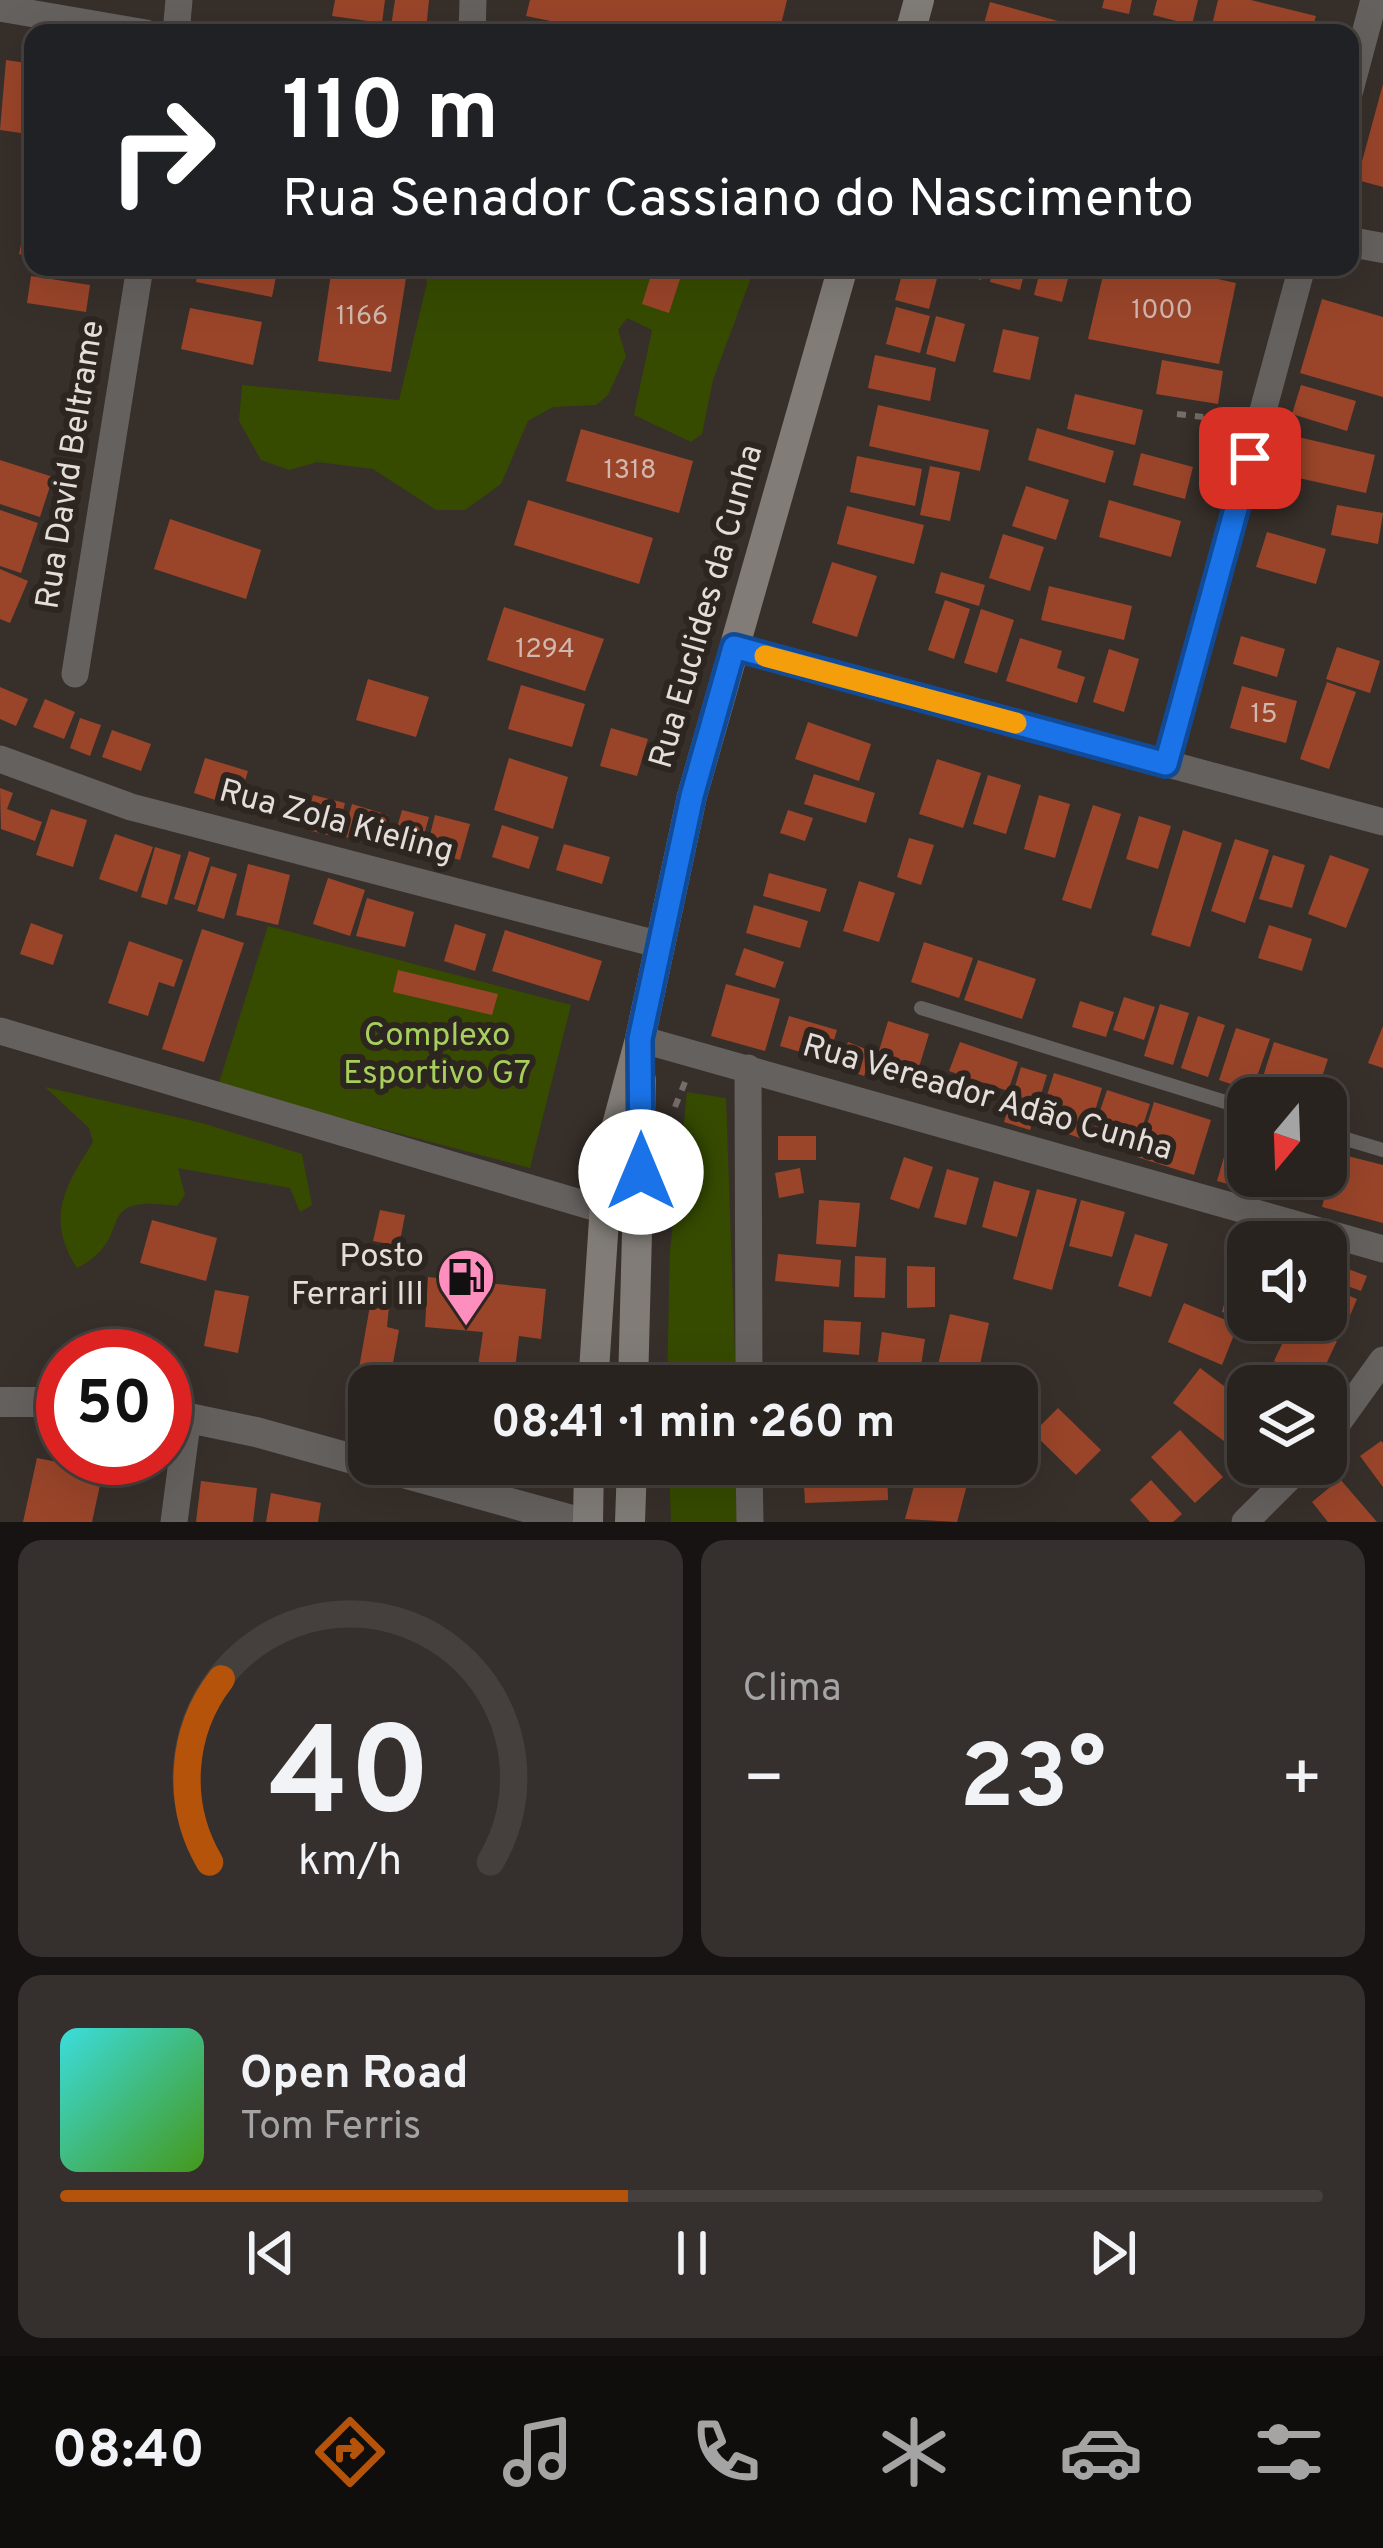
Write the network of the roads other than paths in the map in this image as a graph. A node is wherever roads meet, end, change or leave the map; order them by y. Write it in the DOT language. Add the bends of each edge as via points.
graph roads {
  1 [pos="1374,0"];
  2 [pos="0,8"];
  3 [pos="93,24"];
  4 [pos="1359,56"];
  5 [pos="139,276"];
  6 [pos="840,276"];
  7 [pos="1300,276"];
  8 [pos="734,647"];
  9 [pos="75,674"];
  10 [pos="0,759"];
  11 [pos="1166,764"];
  12 [pos="1383,821"];
  13 [pos="657,944"];
  14 [pos="921,1008"];
  15 [pos="0,1031"];
  16 [pos="640,1039"];
  17 [pos="748,1068"];
  18 [pos="1227,1103"];
  19 [pos="1347,1139"];
  20 [pos="1383,1150"];
  21 [pos="604,1210"];
  22 [pos="639,1248"];
  23 [pos="1383,1249"];
  24 [pos="1383,1360"];
  25 [pos="593,1365"];
  26 [pos="634,1365"];
  27 [pos="749,1365"];
  28 [pos="0,1402"];
  29 [pos="36,1402"];
  30 [pos="1347,1410"];
  31 [pos="192,1419"];
  32 [pos="175,1485"];
  33 [pos="587,1485"];
  34 [pos="631,1485"];
  35 [pos="749,1485"];
  36 [pos="1282,1485"];
  37 [pos="174,1522"];
  38 [pos="583,1522"];
  39 [pos="630,1522"];
  40 [pos="750,1522"];
  41 [pos="1245,1522"];
  1 -- 4 [label="street"];
  2 -- 3 [label="street"];
  5 -- 9 [label="street, Rua David Beltrame"];
  6 -- 8 [label="main road, Rua Euclides da Cunha"];
  7 -- 11 [label="street"];
  8 -- 11 [label="street"];
  8 -- 13 [label="main road, Rua Euclides da Cunha"];
  10 -- 13 [label="street, Rua Zola Kieling" via="131,807"];
  11 -- 12 [label="street"];
  13 -- 16 [label="main road, Rua Euclides da Cunha"];
  14 -- 18 [label="lane"];
  15 -- 21 [label="street"];
  16 -- 17 [label="street, Rua Vereador Adão Cunha"];
  16 -- 21 [label="main road, Rua Euclides da Cunha" via="608,1159"];
  16 -- 22 [label="main road, Rua Euclides da Cunha"];
  17 -- 23 [label="street, Rua Vereador Adão Cunha"];
  17 -- 27 [label="street"];
  19 -- 20 [label="lane"];
  21 -- 22 [label="main road"];
  21 -- 25 [label="main road, Rua Euclides da Cunha"];
  22 -- 26 [label="main road, Rua Euclides da Cunha"];
  24 -- 30 [label="street"];
  28 -- 29 [label="street"];
  31 -- 38 [label="street"];
  32 -- 37 [label="street"];
  33 -- 38 [label="main road"];
  34 -- 39 [label="main road"];
  35 -- 40 [label="street"];
  36 -- 41 [label="street"];
}
